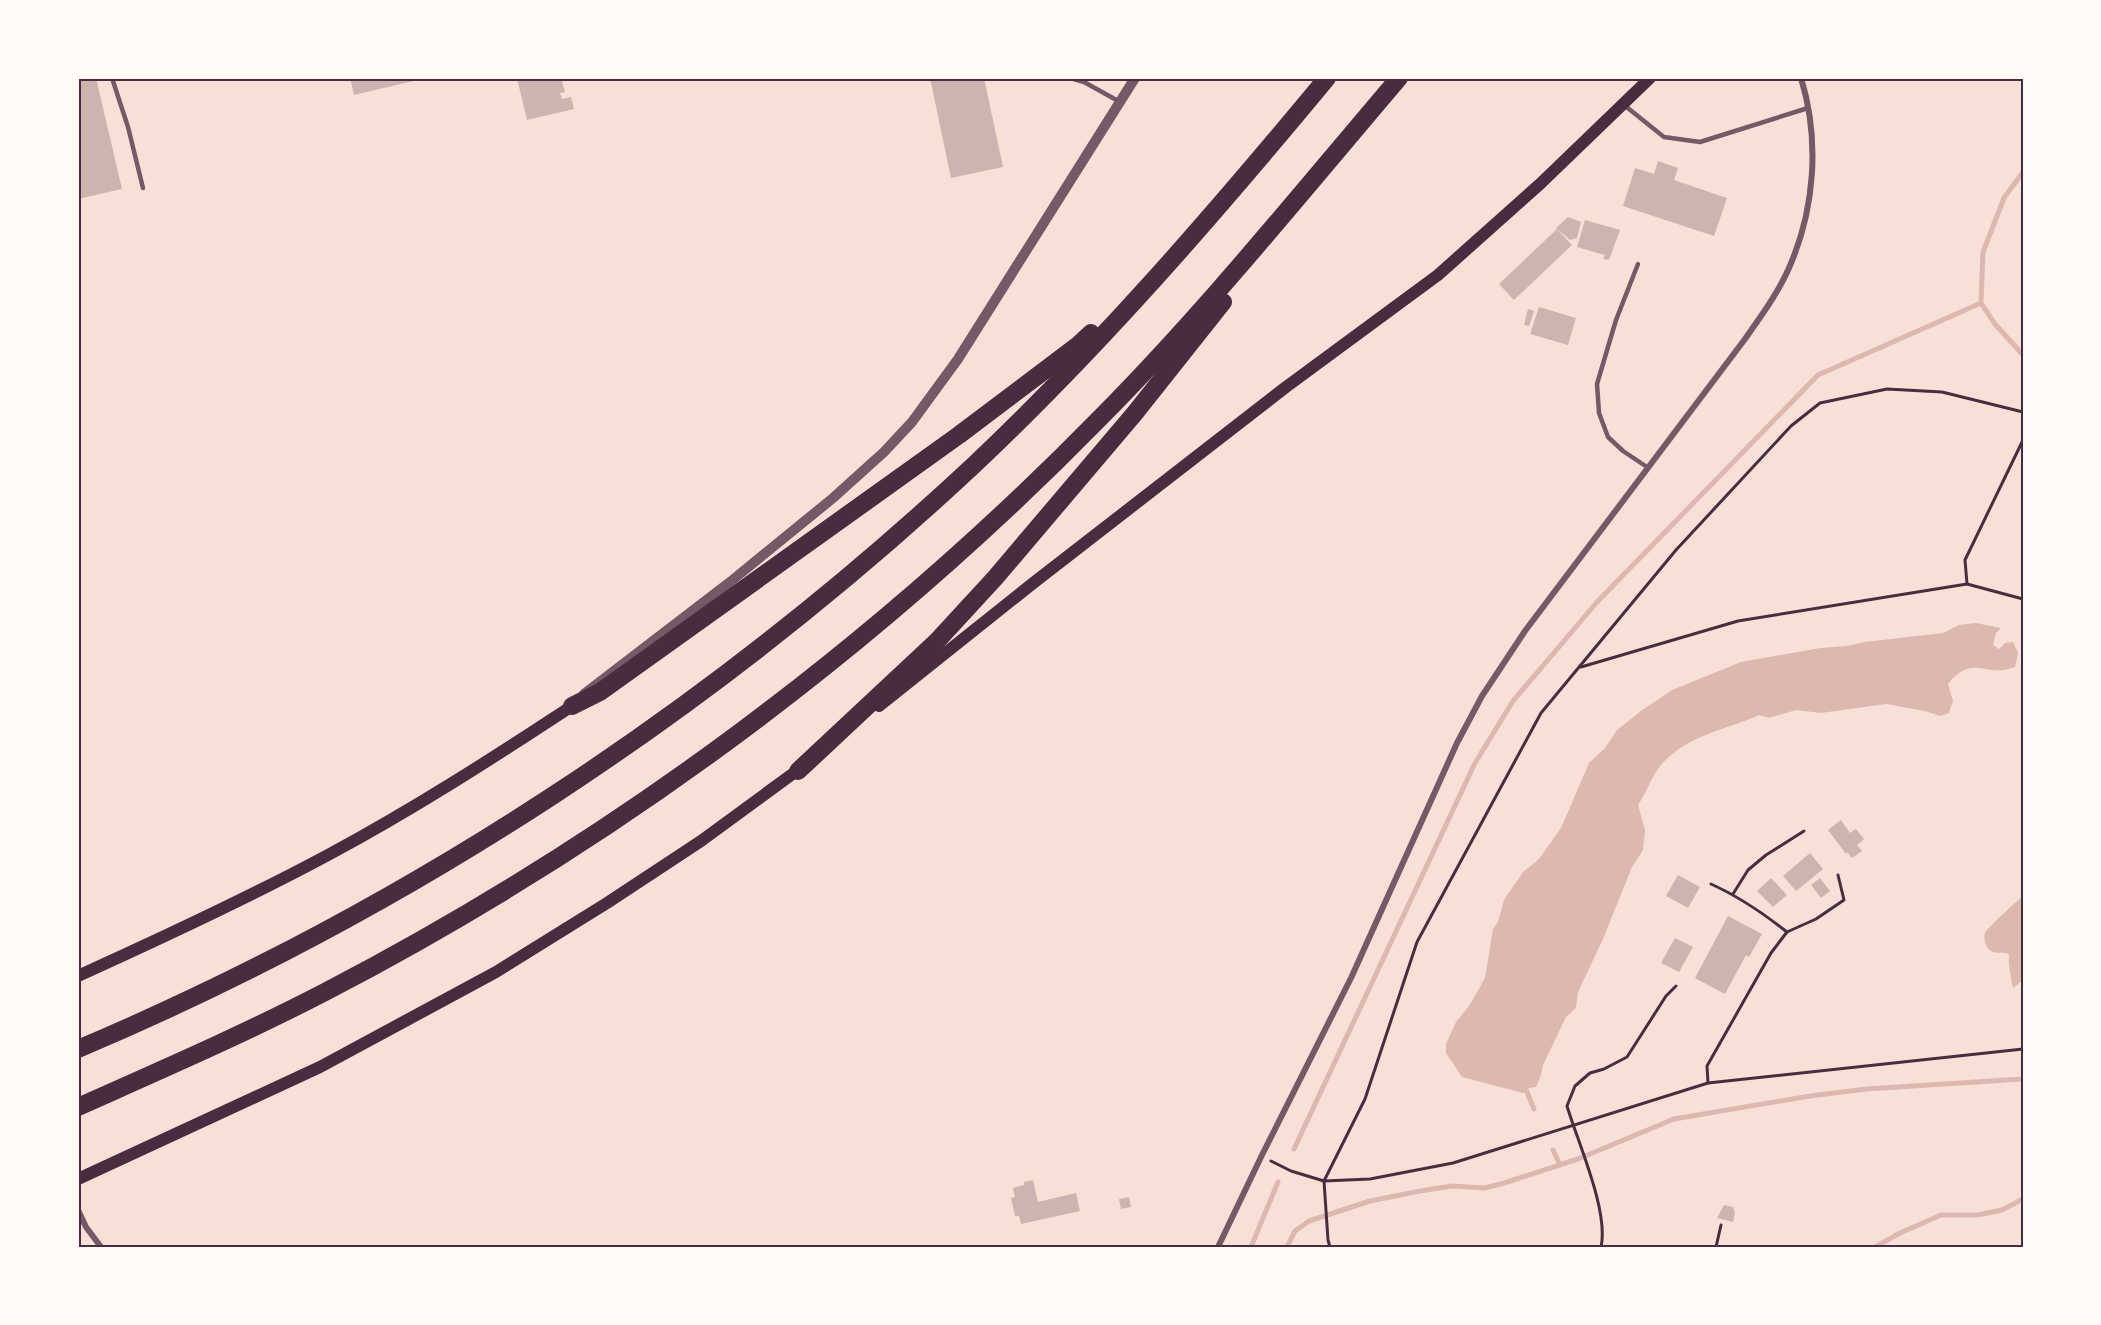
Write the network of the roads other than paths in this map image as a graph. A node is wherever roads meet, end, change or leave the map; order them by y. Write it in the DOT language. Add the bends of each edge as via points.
graph roads {
  1 [pos="112,78"];
  2 [pos="1070,78"];
  3 [pos="1135,78"];
  4 [pos="1328,78"];
  5 [pos="1399,78"];
  6 [pos="1650,78"];
  7 [pos="1802,78"];
  8 [pos="1120,102"];
  9 [pos="1623,104"];
  10 [pos="1808,108"];
  11 [pos="143,188"];
  12 [pos="1307,188"];
  13 [pos="1177,255"];
  14 [pos="1638,264"];
  15 [pos="1647,467"];
  16 [pos="572,706"];
  17 [pos="798,771"];
  18 [pos="78,976"];
  19 [pos="78,1049"];
  20 [pos="78,1107"];
  21 [pos="78,1179"];
  22 [pos="78,1210"];
  23 [pos="100,1247"];
  24 [pos="1218,1247"];
  1 -- 11 [label="lane"];
  2 -- 8 [label="lane"];
  3 -- 8 [label="street"];
  4 -- 13 [label="highway"];
  5 -- 12 [label="highway"];
  6 -- 9 [label="main road"];
  7 -- 10 [label="street"];
  8 -- 16 [label="street" via="958,358 912,422 833,498"];
  9 -- 10 [label="lane" via="1664,137 1700,142"];
  9 -- 17 [label="main road" via="1438,275 1286,387"];
  10 -- 15 [label="street" via="1812,126 1811,183 1803,232 1788,270 1745,339"];
  12 -- 17 [label="highway" via="1198,336 995,578 937,641"];
  12 -- 20 [label="highway" via="1162,354 1047,471 878,624 736,736 584,841 399,952 252,1028"];
  13 -- 16 [label="highway" via="1077,346 959,435 600,692"];
  13 -- 19 [label="highway" via="1047,394 907,526 831,592 680,709 577,781 401,889 242,973"];
  14 -- 15 [label="lane" via="1597,384 1599,413 1608,437"];
  15 -- 24 [label="street" via="1525,631 1482,696 1351,978"];
  16 -- 18 [label="main road" via="427,799 328,855"];
  17 -- 21 [label="main road" via="701,841 496,972 320,1067"];
  22 -- 23 [label="street"];
}
